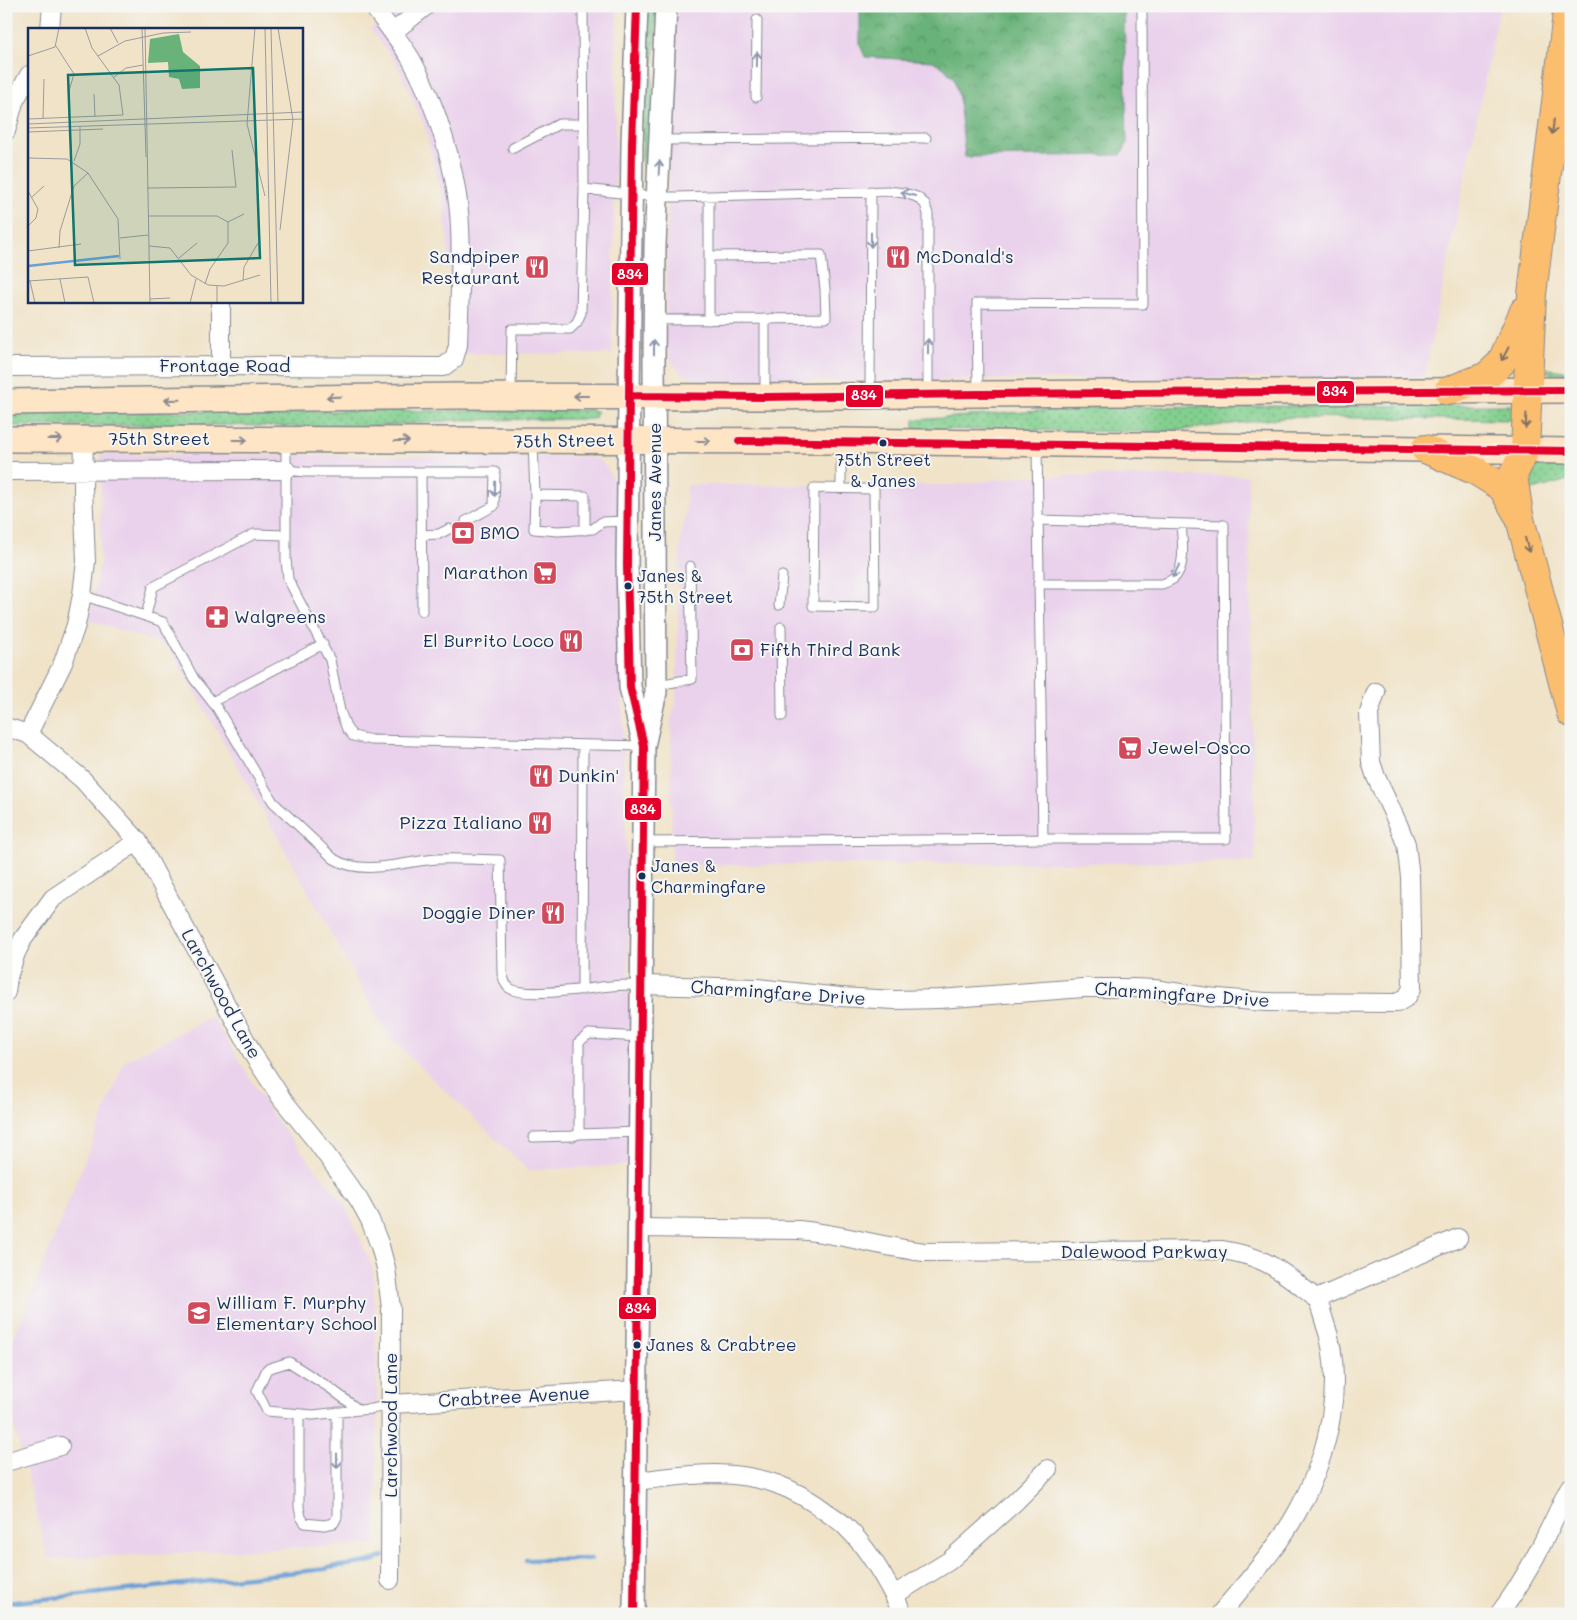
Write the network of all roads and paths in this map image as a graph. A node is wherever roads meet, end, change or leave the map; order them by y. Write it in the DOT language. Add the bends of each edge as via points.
graph roads {
  1 [pos="52,6"];
  2 [pos="374,6"];
  3 [pos="426,6"];
  4 [pos="583,6"];
  5 [pos="637,6"];
  6 [pos="666,6"];
  7 [pos="1142,6"];
  8 [pos="1568,6"];
  9 [pos="757,20"];
  10 [pos="50,28"];
  11 [pos="393,32"];
  12 [pos="28,77"];
  13 [pos="756,97"];
  14 [pos="584,124"];
  15 [pos="6,132"];
  16 [pos="926,138"];
  17 [pos="660,140"];
  18 [pos="513,148"];
  19 [pos="584,189"];
  20 [pos="871,191"];
  21 [pos="631,193"];
  22 [pos="657,197"];
  23 [pos="709,197"];
  24 [pos="709,256"];
  25 [pos="1532,294"];
  26 [pos="221,302"];
  27 [pos="765,319"];
  28 [pos="654,320"];
  29 [pos="709,320"];
  30 [pos="221,366"];
  31 [pos="6,367"];
  32 [pos="1528,390"];
  33 [pos="1571,390"];
  34 [pos="1448,391"];
  35 [pos="978,394"];
  36 [pos="870,395"];
  37 [pos="928,395"];
  38 [pos="512,396"];
  39 [pos="629,396"];
  40 [pos="654,396"];
  41 [pos="765,397"];
  42 [pos="6,402"];
  43 [pos="6,439"];
  44 [pos="84,439"];
  45 [pos="286,440"];
  46 [pos="628,440"];
  47 [pos="654,440"];
  48 [pos="533,441"];
  49 [pos="841,441"];
  50 [pos="1037,444"];
  51 [pos="1425,449"];
  52 [pos="1525,450"];
  53 [pos="1571,451"];
  54 [pos="6,470"];
  55 [pos="83,470"];
  56 [pos="286,470"];
  57 [pos="421,472"];
  58 [pos="841,488"];
  59 [pos="535,495"];
  60 [pos="1519,515"];
  61 [pos="1037,520"];
  62 [pos="466,521"];
  63 [pos="627,521"];
  64 [pos="1181,524"];
  65 [pos="450,529"];
  66 [pos="585,530"];
  67 [pos="286,535"];
  68 [pos="421,535"];
  69 [pos="690,566"];
  70 [pos="782,576"];
  71 [pos="1038,584"];
  72 [pos="82,595"];
  73 [pos="779,605"];
  74 [pos="422,611"];
  75 [pos="146,616"];
  76 [pos="781,627"];
  77 [pos="323,644"];
  78 [pos="656,685"];
  79 [pos="1376,692"];
  80 [pos="212,702"];
  81 [pos="1571,713"];
  82 [pos="782,716"];
  83 [pos="6,727"];
  84 [pos="28,734"];
  85 [pos="584,745"];
  86 [pos="644,746"];
  87 [pos="1043,838"];
  88 [pos="138,841"];
  89 [pos="643,842"];
  90 [pos="642,985"];
  91 [pos="582,990"];
  92 [pos="6,992"];
  93 [pos="641,1037"];
  94 [pos="640,1132"];
  95 [pos="580,1134"];
  96 [pos="533,1137"];
  97 [pos="639,1228"];
  98 [pos="1458,1238"];
  99 [pos="1316,1299"];
  100 [pos="637,1390"];
  101 [pos="391,1404"];
  102 [pos="360,1410"];
  103 [pos="337,1412"];
  104 [pos="299,1414"];
  105 [pos="60,1446"];
  106 [pos="6,1462"];
  107 [pos="1048,1469"];
  108 [pos="636,1481"];
  109 [pos="1569,1488"];
  110 [pos="390,1580"];
  111 [pos="894,1595"];
  112 [pos="634,1614"];
  113 [pos="903,1614"];
  114 [pos="1220,1614"];
  115 [pos="1499,1614"];
  1 -- 10 [label="street"];
  2 -- 11 [label="street"];
  3 -- 11 [label="street"];
  4 -- 14 [label="lane"];
  5 -- 21 [label="street, Janes Avenue"];
  6 -- 17 [label="street, Janes Avenue"];
  7 -- 35 [label="lane" via="1143,304 977,303"];
  8 -- 25 [label="highway, one-way"];
  13 -- 9 [label="lane, one-way"];
  11 -- 30 [label="street, Frontage Road" via="412,61 431,103 457,192 460,227 458,345 454,358 443,368"];
  12 -- 15 [label="street" via="14,102"];
  14 -- 18 [label="lane" via="559,124"];
  14 -- 19 [label="lane"];
  16 -- 17 [label="lane"];
  22 -- 17 [label="street, Janes Avenue, one-way"];
  19 -- 21 [label="lane"];
  19 -- 38 [label="lane" via="581,313 570,329 512,329"];
  20 -- 23 [label="lane"];
  20 -- 36 [label="lane, one-way"];
  37 -- 20 [label="lane, one-way" via="928,214 925,204 917,197 904,192"];
  21 -- 22 [label="lane"];
  21 -- 39 [label="street, Janes Avenue"];
  22 -- 23 [label="lane"];
  22 -- 28 [label="street, Janes Avenue"];
  23 -- 24 [label="lane"];
  24 -- 27 [label="lane" via="821,255 826,318"];
  24 -- 29 [label="lane"];
  25 -- 32 [label="highway"];
  25 -- 34 [label="highway, one-way" via="1501,363 1486,376"];
  26 -- 30 [label="street"];
  27 -- 29 [label="lane"];
  27 -- 41 [label="lane"];
  28 -- 29 [label="lane"];
  40 -- 28 [label="street, Janes Avenue, one-way"];
  30 -- 31 [label="street, Frontage Road"];
  32 -- 33 [label="main road"];
  32 -- 34 [label="main road"];
  32 -- 52 [label="highway, one-way"];
  34 -- 35 [label="main road"];
  35 -- 37 [label="main road"];
  36 -- 37 [label="main road"];
  36 -- 41 [label="main road"];
  39 -- 38 [label="main road, one-way"];
  38 -- 42 [label="main road, one-way"];
  39 -- 40 [label="main road"];
  39 -- 46 [label="street, Janes Avenue"];
  40 -- 41 [label="main road"];
  40 -- 47 [label="street, Janes Avenue"];
  43 -- 44 [label="main road, 75th Street, one-way"];
  44 -- 45 [label="main road, 75th Street, one-way"];
  44 -- 55 [label="street"];
  45 -- 48 [label="main road, 75th Street, one-way"];
  45 -- 56 [label="lane"];
  46 -- 47 [label="main road, 75th Street"];
  46 -- 48 [label="main road, 75th Street"];
  46 -- 63 [label="street, Janes Avenue"];
  47 -- 49 [label="main road, 75th Street, one-way"];
  47 -- 78 [label="street, Janes Avenue"];
  48 -- 59 [label="lane"];
  49 -- 50 [label="main road, 75th Street"];
  49 -- 58 [label="lane"];
  50 -- 51 [label="main road, 75th Street"];
  50 -- 61 [label="lane"];
  51 -- 52 [label="main road, 75th Street"];
  51 -- 60 [label="highway" via="1502,487"];
  52 -- 53 [label="main road, 75th Street"];
  52 -- 60 [label="highway" via="1513,475"];
  54 -- 55 [label="street"];
  55 -- 56 [label="street"];
  55 -- 72 [label="street" via="86,561"];
  56 -- 57 [label="lane"];
  56 -- 67 [label="lane"];
  57 -- 62 [label="lane, one-way" via="495,472 494,506"];
  57 -- 68 [label="lane"];
  58 -- 58 [label="lane" via="814,488 813,606 875,607 874,489"];
  59 -- 66 [label="lane" via="585,496"];
  59 -- 66 [label="lane" via="534,529"];
  60 -- 81 [label="highway, one-way"];
  61 -- 64 [label="lane"];
  61 -- 71 [label="lane"];
  63 -- 66 [label="lane" via="602,522 593,530"];
  63 -- 86 [label="street, Janes Avenue" via="630,687"];
  64 -- 71 [label="lane, one-way" via="1181,564 1172,579 1162,584"];
  64 -- 87 [label="lane" via="1224,525 1226,839"];
  65 -- 68 [label="lane" via="439,534"];
  67 -- 75 [label="lane" via="254,534 153,587"];
  67 -- 77 [label="lane" via="288,579"];
  68 -- 74 [label="lane"];
  69 -- 78 [label="lane" via="692,680"];
  70 -- 73 [label="lane"];
  71 -- 87 [label="lane"];
  72 -- 75 [label="lane"];
  72 -- 84 [label="street" via="63,664"];
  75 -- 80 [label="lane" via="163,622 194,679"];
  76 -- 82 [label="lane"];
  77 -- 80 [label="lane"];
  77 -- 85 [label="lane" via="347,729 360,739"];
  78 -- 86 [label="street, Janes Avenue"];
  79 -- 90 [label="street, Charmingfare Drive" via="1369,713 1371,762 1406,844 1410,877 1412,988 1407,997 1397,1003 1265,1002 1134,988 1083,988 895,1000 758,988"];
  80 -- 91 [label="lane" via="273,802 343,865 385,867 437,859 500,860 504,983 517,992"];
  83 -- 84 [label="street"];
  84 -- 88 [label="street, Larchwood Lane" via="82,779"];
  85 -- 86 [label="lane"];
  85 -- 91 [label="lane"];
  86 -- 89 [label="street, Janes Avenue"];
  87 -- 89 [label="lane"];
  88 -- 92 [label="street" via="53,898 23,939 13,961"];
  88 -- 101 [label="street, Larchwood Lane" via="254,1056 351,1188 370,1220 390,1288"];
  89 -- 90 [label="street, Janes Avenue"];
  90 -- 91 [label="lane"];
  90 -- 93 [label="street, Janes Avenue"];
  93 -- 94 [label="street, Janes Avenue"];
  93 -- 95 [label="lane" via="589,1034 579,1042"];
  94 -- 95 [label="lane"];
  94 -- 97 [label="street, Janes Avenue"];
  95 -- 96 [label="lane"];
  97 -- 99 [label="street, Dalewood Parkway" via="799,1230 924,1252 1223,1250 1251,1256 1276,1267"];
  97 -- 100 [label="street, Janes Avenue"];
  98 -- 99 [label="street"];
  99 -- 114 [label="street" via="1327,1328 1333,1368 1330,1417 1322,1455 1312,1483 1291,1523"];
  100 -- 101 [label="street, Crabtree Avenue"];
  100 -- 108 [label="street, Janes Avenue"];
  101 -- 102 [label="lane"];
  101 -- 110 [label="street, Larchwood Lane"];
  102 -- 103 [label="lane"];
  102 -- 104 [label="lane" via="289,1362 267,1369 257,1390 267,1411"];
  103 -- 104 [label="lane"];
  103 -- 104 [label="lane, one-way" via="337,1517 334,1523 324,1525 305,1523 301,1517"];
  105 -- 106 [label="street"];
  107 -- 111 [label="street" via="949,1561"];
  108 -- 111 [label="street" via="715,1474 771,1481 792,1490 814,1502 847,1528 870,1556"];
  108 -- 112 [label="street, Janes Avenue"];
  109 -- 115 [label="street" via="1536,1558"];
  111 -- 113 [label="street"];
}
